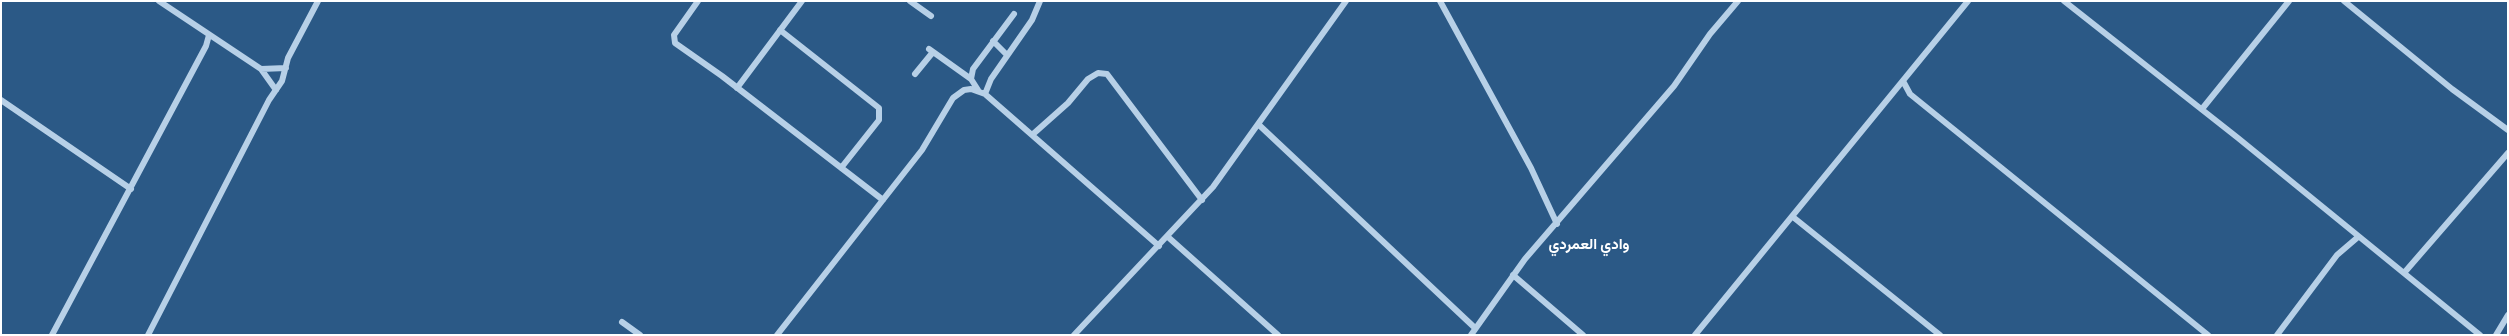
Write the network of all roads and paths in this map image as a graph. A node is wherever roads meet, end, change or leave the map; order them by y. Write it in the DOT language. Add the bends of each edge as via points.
graph roads {
  1 [pos="159,1"];
  2 [pos="318,1"];
  3 [pos="698,1"];
  4 [pos="802,1"];
  5 [pos="910,1"];
  6 [pos="1040,1"];
  7 [pos="1346,1"];
  8 [pos="1440,1"];
  9 [pos="1738,1"];
  10 [pos="1968,1"];
  11 [pos="2064,1"];
  12 [pos="2289,1"];
  13 [pos="2344,1"];
  14 [pos="1014,14"];
  15 [pos="931,16"];
  16 [pos="780,30"];
  17 [pos="209,35"];
  18 [pos="993,41"];
  19 [pos="1007,55"];
  20 [pos="286,68"];
  21 [pos="261,69"];
  22 [pos="915,74"];
  23 [pos="971,79"];
  24 [pos="1903,81"];
  25 [pos="737,88"];
  26 [pos="276,90"];
  27 [pos="978,90"];
  28 [pos="985,94"];
  29 [pos="1,100"];
  30 [pos="2202,109"];
  31 [pos="1258,124"];
  32 [pos="2508,130"];
  33 [pos="1032,135"];
  34 [pos="2508,153"];
  35 [pos="841,168"];
  36 [pos="131,189"];
  37 [pos="883,200"];
  38 [pos="1202,200"];
  39 [pos="1793,217"];
  40 [pos="1557,224"];
  41 [pos="1168,237"];
  42 [pos="2358,237"];
  43 [pos="1159,246"];
  44 [pos="2404,272"];
  45 [pos="1513,275"];
  46 [pos="2508,315"];
  47 [pos="622,322"];
  48 [pos="1475,328"];
  49 [pos="52,335"];
  50 [pos="148,335"];
  51 [pos="640,335"];
  52 [pos="777,335"];
  53 [pos="1074,335"];
  54 [pos="1278,335"];
  55 [pos="1471,335"];
  56 [pos="1583,335"];
  57 [pos="1695,335"];
  58 [pos="1940,335"];
  59 [pos="2208,335"];
  60 [pos="2277,335"];
  61 [pos="2480,335"];
  62 [pos="2496,335"];
  1 -- 17 [label="street"];
  2 -- 20 [label="street"];
  3 -- 25 [label="street" via="675,32 674,41"];
  4 -- 16 [label="street"];
  5 -- 15 [label="street"];
  6 -- 19 [label="street" via="1032,20"];
  7 -- 31 [label="street"];
  8 -- 40 [label="street" via="1538,182"];
  9 -- 40 [label="street" via="1710,34 1674,86"];
  10 -- 24 [label="street"];
  11 -- 30 [label="street"];
  12 -- 30 [label="street"];
  13 -- 32 [label="street" via="2452,89"];
  14 -- 18 [label="street"];
  16 -- 25 [label="street"];
  16 -- 35 [label="street" via="879,108 879,120"];
  17 -- 21 [label="street"];
  17 -- 36 [label="street" via="206,46"];
  18 -- 19 [label="street"];
  18 -- 23 [label="street" via="973,69"];
  19 -- 28 [label="street" via="991,79"];
  20 -- 21 [label="street"];
  20 -- 26 [label="street"];
  21 -- 26 [label="street"];
  22 -- 23 [label="street" via="931,51"];
  23 -- 27 [label="street"];
  24 -- 39 [label="street"];
  24 -- 59 [label="street" via="1910,94"];
  25 -- 35 [label="street"];
  26 -- 50 [label="street"];
  27 -- 28 [label="street"];
  27 -- 37 [label="street" via="964,90 953,98 922,150"];
  28 -- 33 [label="street"];
  29 -- 36 [label="street"];
  30 -- 42 [label="street"];
  31 -- 38 [label="street"];
  31 -- 48 [label="street"];
  33 -- 38 [label="street" via="1068,104 1088,80 1098,73 1107,74"];
  33 -- 43 [label="street"];
  34 -- 44 [label="street"];
  35 -- 37 [label="street"];
  36 -- 49 [label="street"];
  37 -- 52 [label="street"];
  38 -- 41 [label="street"];
  39 -- 57 [label="street"];
  39 -- 58 [label="street"];
  40 -- 45 [label="street"];
  41 -- 43 [label="street"];
  41 -- 54 [label="street"];
  42 -- 44 [label="street"];
  42 -- 60 [label="street" via="2337,254"];
  43 -- 53 [label="street"];
  44 -- 61 [label="street"];
  45 -- 48 [label="street"];
  45 -- 56 [label="street"];
  46 -- 62 [label="street"];
  47 -- 51 [label="street"];
  48 -- 55 [label="street"];
}
